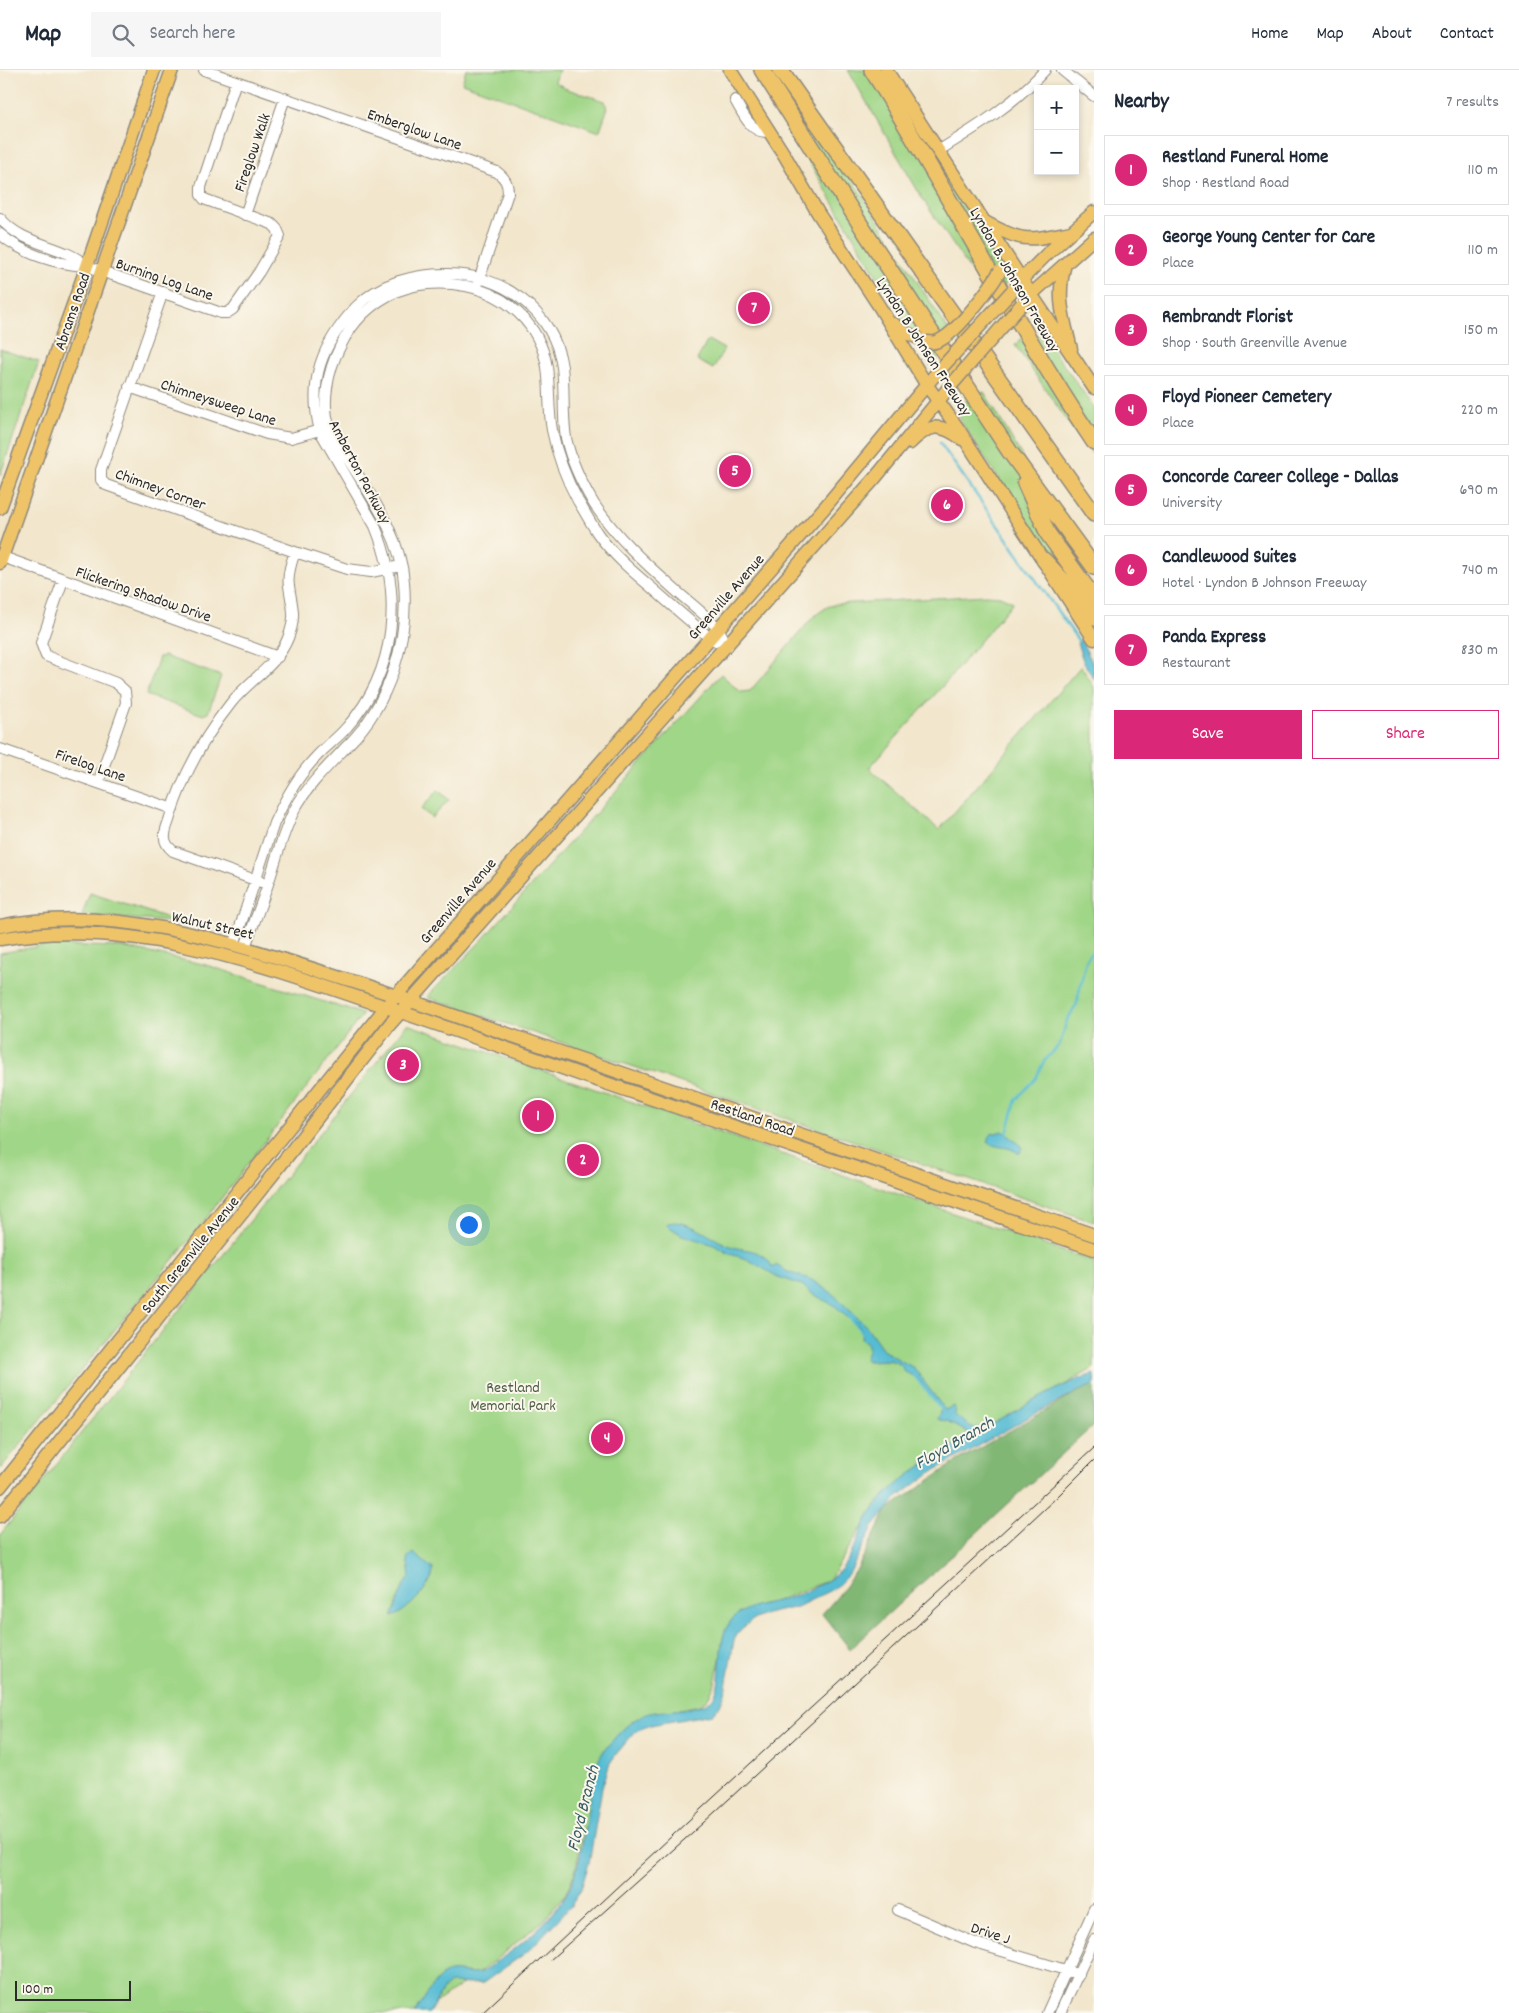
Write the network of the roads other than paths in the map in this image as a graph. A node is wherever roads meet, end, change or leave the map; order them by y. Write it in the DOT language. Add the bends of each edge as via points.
graph roads {
  1 [pos="154,70"];
  2 [pos="172,70"];
  3 [pos="204,70"];
  4 [pos="730,70"];
  5 [pos="762,70"];
  6 [pos="780,70"];
  7 [pos="872,70"];
  8 [pos="886,70"];
  9 [pos="1045,70"];
  10 [pos="1062,70"];
  11 [pos="236,81"];
  12 [pos="1094,96"];
  13 [pos="285,98"];
  14 [pos="735,100"];
  15 [pos="769,130"];
  16 [pos="938,151"];
  17 [pos="124,159"];
  18 [pos="139,164"];
  19 [pos="1094,212"];
  20 [pos="245,214"];
  21 [pos="0,218"];
  22 [pos="984,222"];
  23 [pos="1073,231"];
  24 [pos="0,234"];
  25 [pos="1094,238"];
  26 [pos="1003,251"];
  27 [pos="1065,264"];
  28 [pos="87,266"];
  29 [pos="102,272"];
  30 [pos="480,277"];
  31 [pos="1021,279"];
  32 [pos="476,288"];
  33 [pos="163,292"];
  34 [pos="1030,294"];
  35 [pos="882,311"];
  36 [pos="1033,345"];
  37 [pos="1072,356"];
  38 [pos="930,380"];
  39 [pos="129,387"];
  40 [pos="1094,388"];
  41 [pos="938,400"];
  42 [pos="330,428"];
  43 [pos="1094,429"];
  44 [pos="320,431"];
  45 [pos="1094,442"];
  46 [pos="967,443"];
  47 [pos="1010,452"];
  48 [pos="894,454"];
  49 [pos="7,489"];
  50 [pos="0,503"];
  51 [pos="0,508"];
  52 [pos="1094,514"];
  53 [pos="609,526"];
  54 [pos="804,531"];
  55 [pos="597,534"];
  56 [pos="817,544"];
  57 [pos="295,552"];
  58 [pos="1,557"];
  59 [pos="1044,560"];
  60 [pos="402,566"];
  61 [pos="1094,567"];
  62 [pos="389,569"];
  63 [pos="63,580"];
  64 [pos="1094,598"];
  65 [pos="1094,618"];
  66 [pos="714,633"];
  67 [pos="1094,639"];
  68 [pos="728,646"];
  69 [pos="278,657"];
  70 [pos="0,749"];
  71 [pos="98,783"];
  72 [pos="572,795"];
  73 [pos="585,806"];
  74 [pos="173,809"];
  75 [pos="256,880"];
  76 [pos="268,884"];
  77 [pos="58,920"];
  78 [pos="0,926"];
  79 [pos="59,934"];
  80 [pos="0,940"];
  81 [pos="240,946"];
  82 [pos="396,996"];
  83 [pos="411,1001"];
  84 [pos="386,1007"];
  85 [pos="402,1012"];
  86 [pos="347,1055"];
  87 [pos="359,1064"];
  88 [pos="308,1105"];
  89 [pos="320,1116"];
  90 [pos="1094,1235"];
  91 [pos="1094,1249"];
  92 [pos="0,1487"];
  93 [pos="0,1516"];
  94 [pos="1094,1909"];
  95 [pos="898,1910"];
  96 [pos="1094,1940"];
  97 [pos="1066,1970"];
  98 [pos="1079,1974"];
  99 [pos="1047,2013"];
  100 [pos="1060,2013"];
  1 -- 17 [label="main road, Abrams Road"];
  2 -- 18 [label="main road, Abrams Road"];
  3 -- 11 [label="street, Emberglow Lane"];
  4 -- 15 [label="main road, Lyndon B Johnson Freeway"];
  5 -- 47 [label="highway"];
  6 -- 52 [label="highway"];
  7 -- 36 [label="highway, Lyndon B. Johnson Freeway"];
  8 -- 16 [label="main road"];
  9 -- 16 [label="street" via="1028,89 991,119"];
  10 -- 12 [label="street"];
  11 -- 13 [label="street, Emberglow Lane"];
  11 -- 20 [label="street, Burning Log Lane" via="201,195"];
  13 -- 20 [label="street, Fireglow Walk"];
  13 -- 30 [label="street, Emberglow Lane" via="498,172 504,177 508,193"];
  14 -- 15 [label="street" via="756,130"];
  15 -- 35 [label="main road, Lyndon B Johnson Freeway"];
  16 -- 22 [label="main road"];
  17 -- 18 [label="street"];
  17 -- 28 [label="main road, Abrams Road"];
  18 -- 29 [label="main road, Abrams Road"];
  19 -- 23 [label="main road, Greenville Avenue"];
  20 -- 33 [label="street, Burning Log Lane" via="272,224 280,236 233,309 220,313"];
  21 -- 28 [label="street, Burning Log Lane" via="24,238 71,255"];
  22 -- 23 [label="main road" via="1008,235 1026,239"];
  22 -- 26 [label="main road"];
  23 -- 31 [label="main road, Greenville Avenue"];
  24 -- 28 [label="street, Burning Log Lane" via="12,244 38,256 71,266"];
  25 -- 27 [label="main road, Greenville Avenue"];
  26 -- 31 [label="main road"];
  26 -- 35 [label="main road, bridge" via="1000,271 985,296 946,337 928,342 900,330"];
  27 -- 34 [label="main road, Greenville Avenue"];
  27 -- 37 [label="main road" via="1060,296"];
  28 -- 29 [label="street, Burning Log Lane"];
  28 -- 49 [label="main road, Abrams Road"];
  29 -- 33 [label="street, Burning Log Lane"];
  29 -- 58 [label="main road, Abrams Road"];
  30 -- 32 [label="street, Emberglow Lane"];
  30 -- 44 [label="street, Amberton Parkway" via="463,273 409,277 375,292 358,306 331,339 317,372 316,416"];
  30 -- 53 [label="street, Amberton Parkway" via="522,299 536,311 547,328 562,367 566,440 581,481"];
  31 -- 34 [label="main road"];
  31 -- 38 [label="main road, Greenville Avenue, bridge"];
  32 -- 42 [label="street, Amberton Parkway" via="436,282 417,285 386,296 368,309 335,356 327,396"];
  32 -- 55 [label="street, Amberton Parkway" via="510,306 538,338 546,362 557,450 566,478"];
  33 -- 39 [label="street, Chimney Corner"];
  34 -- 37 [label="main road"];
  34 -- 41 [label="main road, Greenville Avenue, bridge"];
  35 -- 38 [label="main road, Lyndon B Johnson Freeway"];
  36 -- 43 [label="highway"];
  36 -- 45 [label="highway, Lyndon B. Johnson Freeway"];
  37 -- 40 [label="main road"];
  38 -- 41 [label="main road, Lyndon B Johnson Freeway"];
  38 -- 54 [label="main road, Greenville Avenue"];
  39 -- 44 [label="street, Chimneysweep Lane" via="268,434 291,438"];
  39 -- 57 [label="street, Chimney Corner" via="100,480 106,485"];
  41 -- 46 [label="main road, Lyndon B Johnson Freeway"];
  41 -- 48 [label="main road, Greenville Avenue"];
  42 -- 44 [label="street, Chimneysweep Lane"];
  42 -- 60 [label="street, Amberton Parkway" via="384,515"];
  44 -- 62 [label="street, Amberton Parkway" via="375,526"];
  46 -- 48 [label="main road" via="952,432 937,427 922,432"];
  46 -- 59 [label="main road, Lyndon B Johnson Freeway"];
  47 -- 61 [label="highway"];
  47 -- 64 [label="highway" via="1048,534"];
  48 -- 56 [label="main road, Greenville Avenue"];
  49 -- 50 [label="main road"];
  49 -- 51 [label="main road, Abrams Road"];
  53 -- 55 [label="street"];
  53 -- 66 [label="street, Amberton Parkway"];
  54 -- 56 [label="main road"];
  54 -- 66 [label="main road, Greenville Avenue"];
  55 -- 66 [label="street, Amberton Parkway" via="618,558"];
  56 -- 68 [label="main road, Greenville Avenue"];
  57 -- 62 [label="street, Chimney Corner" via="360,572"];
  57 -- 69 [label="street" via="288,585 294,619"];
  58 -- 63 [label="street, Flickering Shadow Drive"];
  59 -- 65 [label="highway"];
  59 -- 67 [label="main road, Lyndon B Johnson Freeway"];
  60 -- 62 [label="street, Chimney Corner"];
  60 -- 76 [label="street, Amberton Parkway" via="403,622 388,687 360,732 300,801"];
  62 -- 75 [label="street, Amberton Parkway" via="392,619 379,679 356,716 317,756 290,791 274,824"];
  63 -- 69 [label="street, Flickering Shadow Drive"];
  63 -- 71 [label="street" via="42,643 46,656 116,683 125,691 126,702"];
  66 -- 68 [label="street, Amberton Parkway"];
  66 -- 72 [label="main road, Greenville Avenue"];
  68 -- 73 [label="main road, Greenville Avenue"];
  69 -- 74 [label="street" via="232,701 210,731 184,778"];
  70 -- 71 [label="street, Firelog Lane"];
  71 -- 74 [label="street, Firelog Lane"];
  72 -- 73 [label="main road"];
  72 -- 82 [label="main road, Greenville Avenue"];
  73 -- 83 [label="main road, Greenville Avenue"];
  74 -- 75 [label="street" via="164,836 171,849"];
  75 -- 76 [label="street"];
  75 -- 81 [label="street, Amberton Parkway"];
  76 -- 81 [label="street, Amberton Parkway"];
  77 -- 78 [label="main road, Walnut Street"];
  77 -- 79 [label="main road"];
  77 -- 81 [label="main road, Walnut Street" via="122,921"];
  79 -- 80 [label="main road, Walnut Street"];
  79 -- 84 [label="main road, Walnut Street" via="123,935 192,948 314,982"];
  81 -- 82 [label="main road, Walnut Street"];
  82 -- 83 [label="main road, Walnut Street"];
  82 -- 84 [label="main road, Greenville Avenue"];
  83 -- 85 [label="main road, Greenville Avenue"];
  83 -- 90 [label="main road, Restland Road"];
  84 -- 85 [label="main road, Walnut Street"];
  84 -- 86 [label="main road, South Greenville Avenue"];
  85 -- 87 [label="main road, South Greenville Avenue"];
  85 -- 91 [label="main road, Restland Road"];
  86 -- 87 [label="main road"];
  86 -- 88 [label="main road, South Greenville Avenue"];
  87 -- 89 [label="main road, South Greenville Avenue"];
  88 -- 89 [label="main road"];
  88 -- 92 [label="main road, South Greenville Avenue"];
  89 -- 93 [label="main road, South Greenville Avenue"];
  94 -- 97 [label="street"];
  95 -- 97 [label="street, Drive J" via="975,1943"];
  96 -- 98 [label="street"];
  97 -- 98 [label="street, Drive J"];
  97 -- 99 [label="street"];
  98 -- 100 [label="street"];
}
